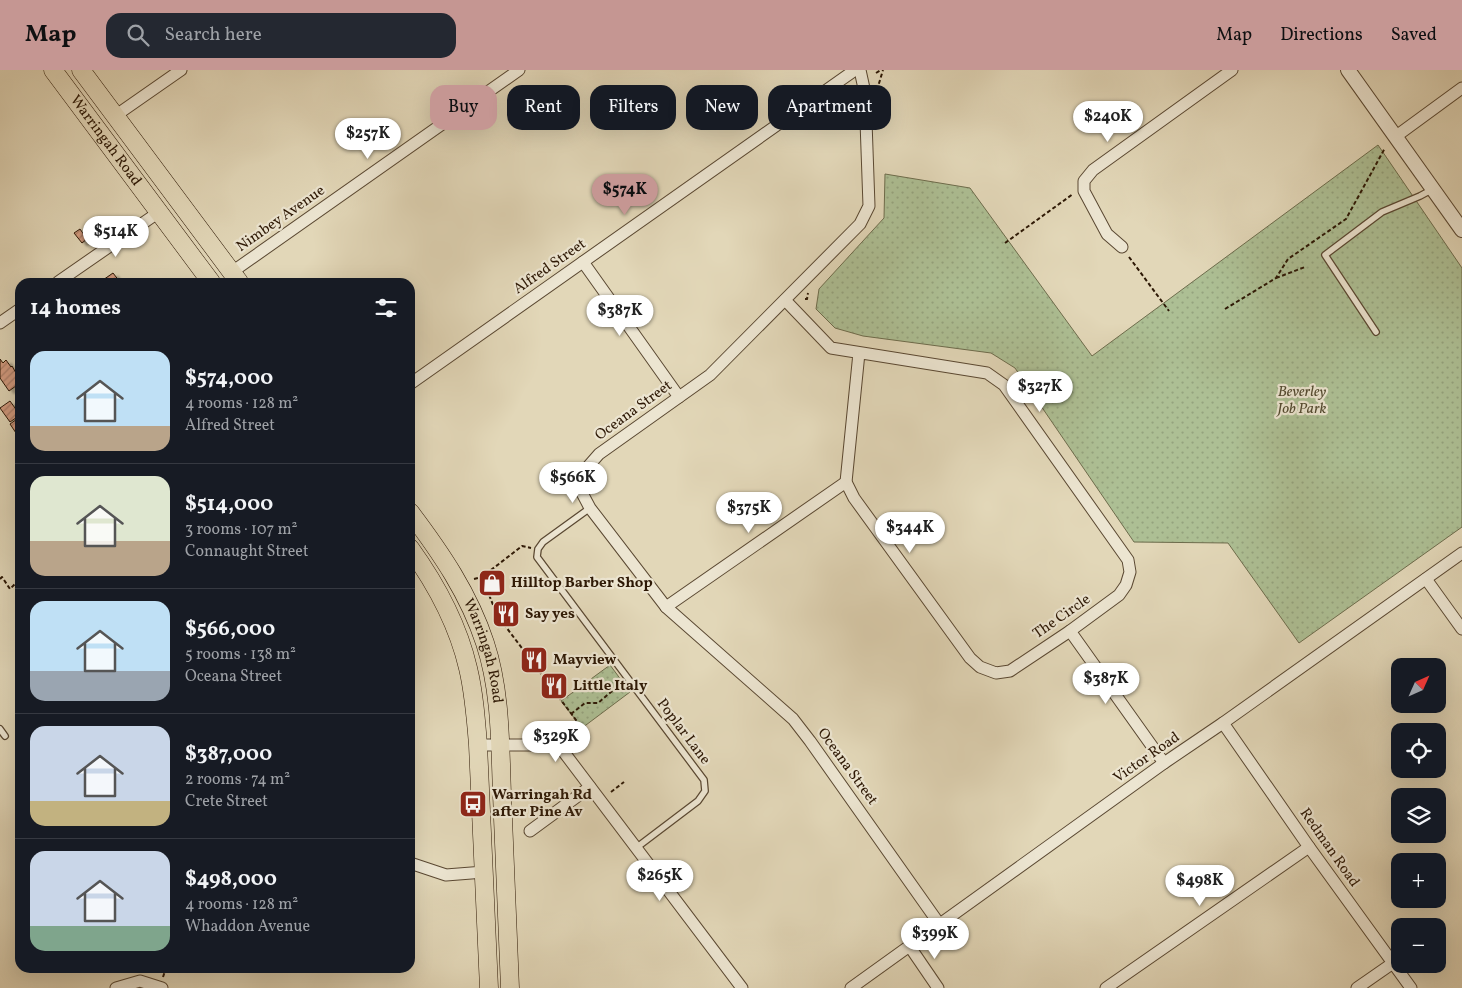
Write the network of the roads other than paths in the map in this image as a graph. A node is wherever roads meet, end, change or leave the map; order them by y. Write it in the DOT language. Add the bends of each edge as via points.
graph roads {
  1 [pos="53,70"];
  2 [pos="81,70"];
  3 [pos="181,70"];
  4 [pos="520,70"];
  5 [pos="855,70"];
  6 [pos="860,70"];
  7 [pos="1232,70"];
  8 [pos="1348,70"];
  9 [pos="1462,88"];
  10 [pos="116,116"];
  11 [pos="98,129"];
  12 [pos="1396,137"];
  13 [pos="1433,189"];
  14 [pos="159,212"];
  15 [pos="1462,230"];
  16 [pos="1122,247"];
  17 [pos="583,262"];
  18 [pos="64,278"];
  19 [pos="208,278"];
  20 [pos="236,278"];
  21 [pos="785,300"];
  22 [pos="15,312"];
  23 [pos="0,323"];
  24 [pos="1376,332"];
  25 [pos="859,353"];
  26 [pos="415,380"];
  27 [pos="679,397"];
  28 [pos="846,482"];
  29 [pos="590,508"];
  30 [pos="415,519"];
  31 [pos="1462,553"];
  32 [pos="415,556"];
  33 [pos="1426,579"];
  34 [pos="666,608"];
  35 [pos="1462,629"];
  36 [pos="1070,631"];
  37 [pos="1223,723"];
  38 [pos="0,730"];
  39 [pos="5,736"];
  40 [pos="500,744"];
  41 [pos="478,745"];
  42 [pos="1164,763"];
  43 [pos="590,787"];
  44 [pos="530,831"];
  45 [pos="1309,847"];
  46 [pos="636,848"];
  47 [pos="415,865"];
  48 [pos="505,871"];
  49 [pos="484,872"];
  50 [pos="940,925"];
  51 [pos="910,947"];
  52 [pos="1391,961"];
  53 [pos="1391,965"];
  54 [pos="1400,973"];
  55 [pos="117,987"];
  56 [pos="162,988"];
  57 [pos="489,988"];
  58 [pos="510,988"];
  59 [pos="742,988"];
  60 [pos="851,988"];
  61 [pos="938,988"];
  62 [pos="1106,988"];
  63 [pos="1357,988"];
  64 [pos="1411,988"];
  1 -- 11 [label="highway, Warringah Road"];
  2 -- 10 [label="highway, Warringah Road"];
  3 -- 10 [label="street"];
  4 -- 20 [label="street, Nimbey Avenue"];
  5 -- 17 [label="street, Alfred Street"];
  6 -- 21 [label="street, Oceana Street" via="865,93 868,211 860,224"];
  7 -- 16 [label="street" via="1093,170 1084,181 1084,191 1107,234"];
  8 -- 12 [label="street"];
  9 -- 12 [label="street"];
  10 -- 11 [label="highway"];
  10 -- 20 [label="highway, Warringah Road"];
  11 -- 14 [label="highway, Warringah Road"];
  12 -- 13 [label="street"];
  13 -- 15 [label="street"];
  13 -- 24 [label="lane" via="1382,212 1325,255"];
  14 -- 18 [label="street"];
  14 -- 19 [label="highway, Warringah Road"];
  17 -- 26 [label="street, Alfred Street"];
  17 -- 27 [label="street"];
  21 -- 25 [label="street, The Circle" via="832,348"];
  21 -- 27 [label="street, Oceana Street" via="710,375"];
  22 -- 23 [label="street"];
  25 -- 28 [label="street"];
  25 -- 36 [label="street, The Circle" via="986,373 1004,385 1128,560 1130,572 1119,595"];
  27 -- 29 [label="street, Oceana Street" via="599,454 585,470 581,491"];
  28 -- 34 [label="street"];
  28 -- 36 [label="street, The Circle" via="854,498 970,658 980,667 996,673 1010,671"];
  29 -- 34 [label="street, Oceana Street"];
  29 -- 46 [label="lane, Poplar Lane" via="543,542 537,557 704,780 705,791 698,801"];
  30 -- 40 [label="highway, Warringah Road" via="455,575 471,606 491,666"];
  31 -- 33 [label="street, Victor Road"];
  32 -- 41 [label="highway, Warringah Road" via="449,612 460,640 468,668"];
  33 -- 35 [label="street"];
  33 -- 37 [label="street, Victor Road"];
  34 -- 50 [label="street, Oceana Street" via="793,719"];
  36 -- 42 [label="street"];
  37 -- 42 [label="street, Victor Road"];
  37 -- 45 [label="street, Redman Road"];
  38 -- 39 [label="lane"];
  40 -- 41 [label="street"];
  40 -- 43 [label="street" via="552,746 563,751"];
  40 -- 48 [label="highway, Warringah Road"];
  41 -- 49 [label="highway, Warringah Road"];
  42 -- 50 [label="street, Victor Road"];
  43 -- 44 [label="street"];
  43 -- 46 [label="street"];
  45 -- 52 [label="street, Redman Road"];
  45 -- 62 [label="street"];
  46 -- 59 [label="street"];
  47 -- 49 [label="street" via="446,875"];
  48 -- 49 [label="highway"];
  48 -- 58 [label="highway, Warringah Road"];
  49 -- 57 [label="highway, Warringah Road"];
  50 -- 51 [label="street, Victor Road"];
  51 -- 60 [label="street, Victor Road"];
  51 -- 61 [label="street"];
  53 -- 63 [label="street"];
  54 -- 64 [label="street, Redman Road"];
  55 -- 56 [label="street" via="140,981"];
}
